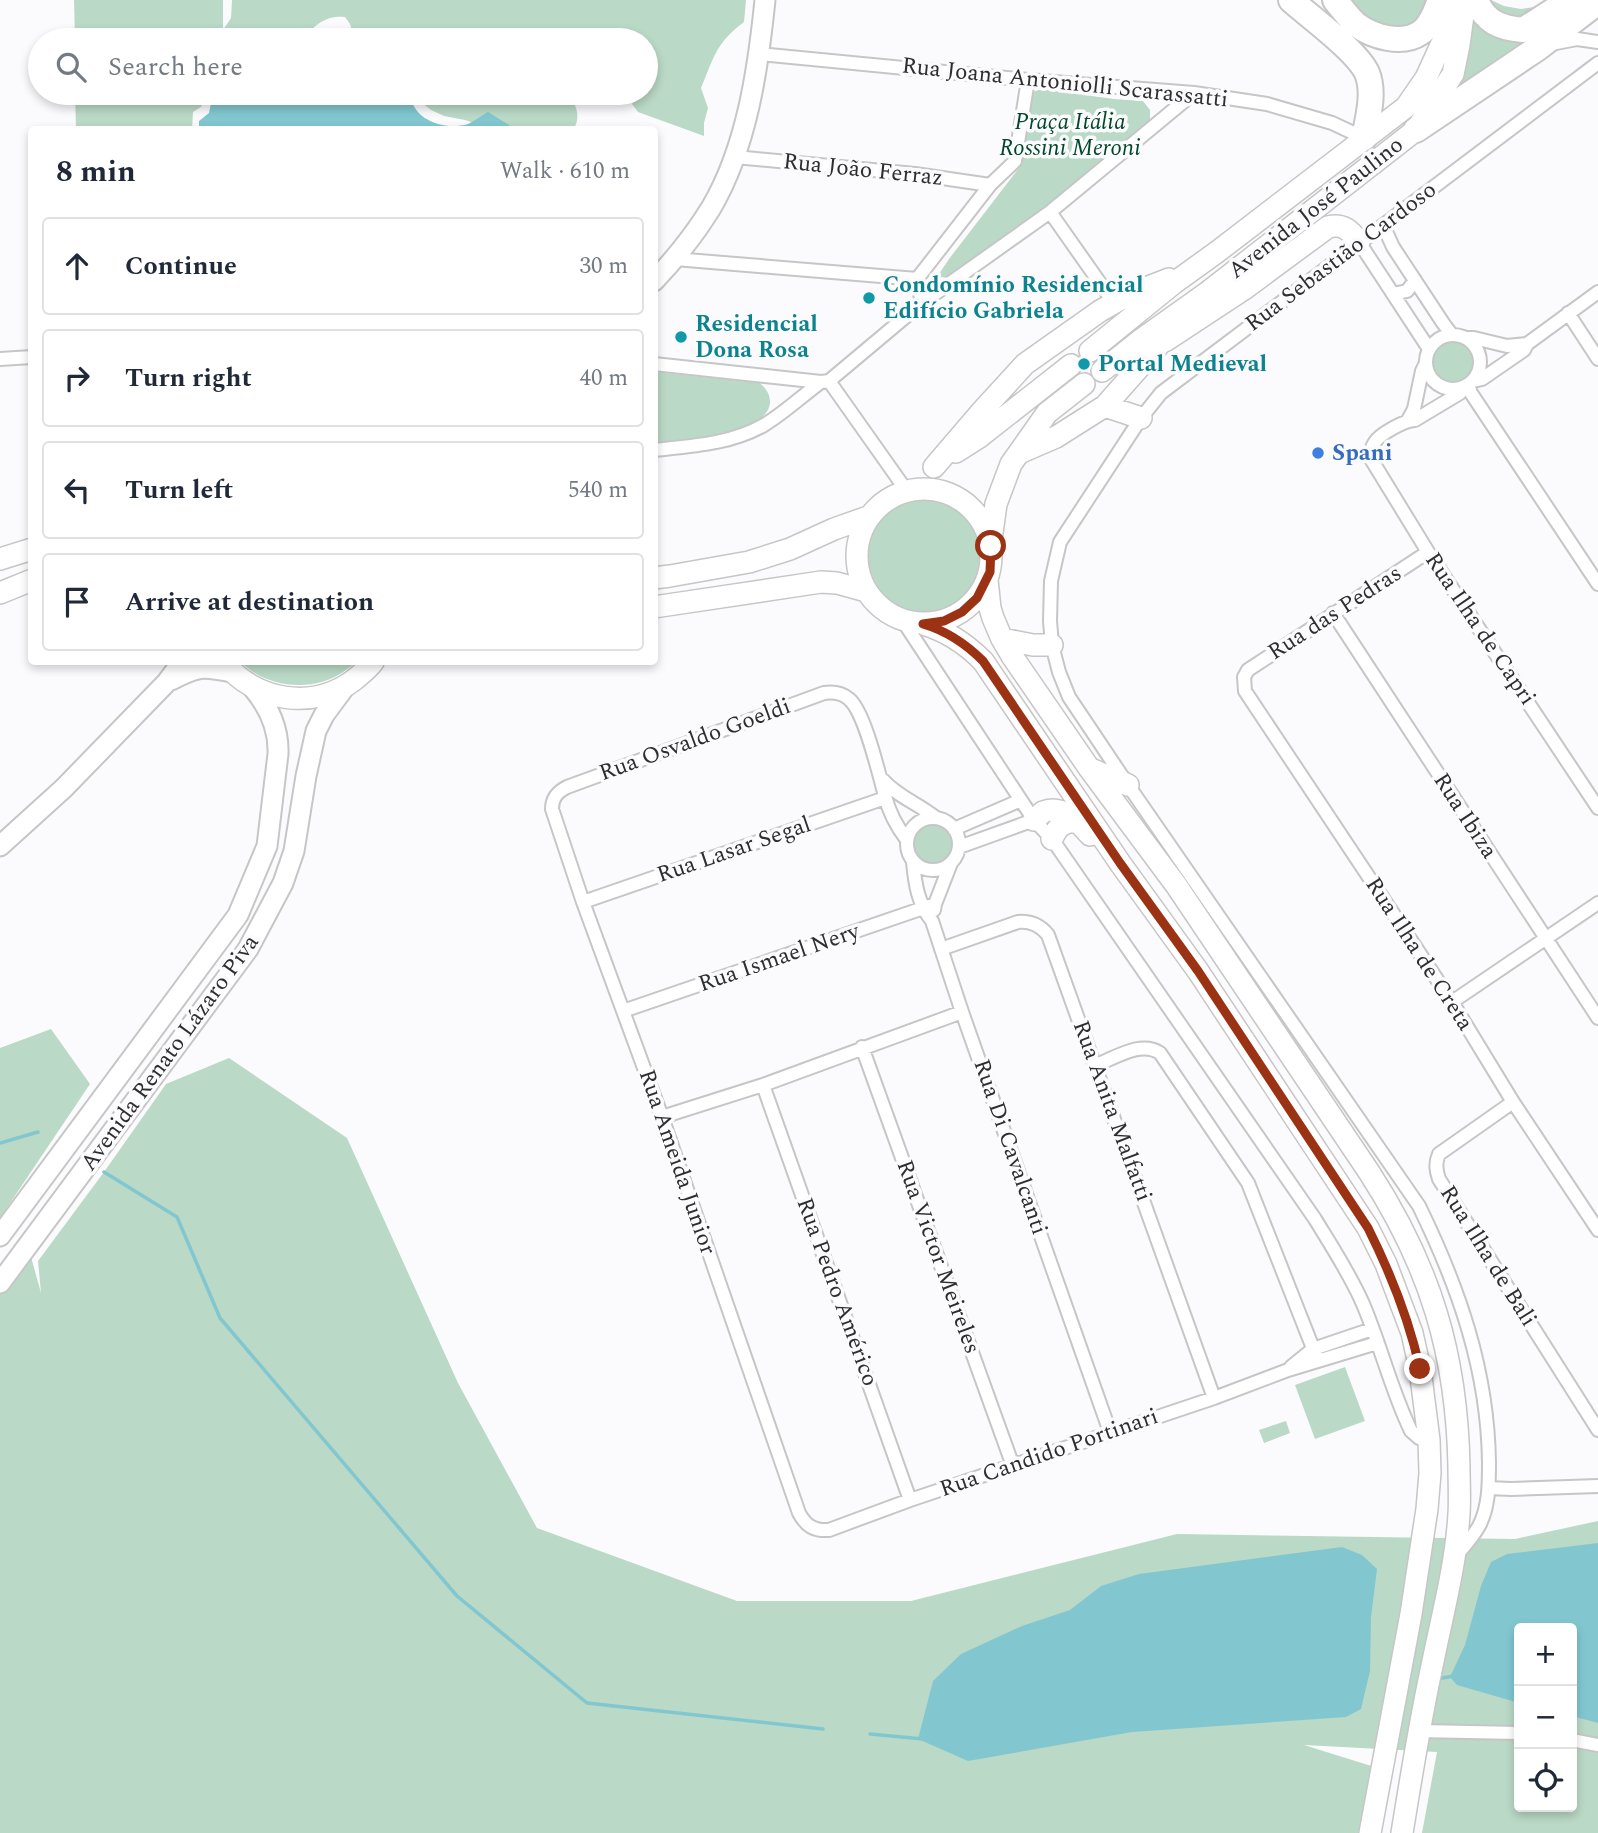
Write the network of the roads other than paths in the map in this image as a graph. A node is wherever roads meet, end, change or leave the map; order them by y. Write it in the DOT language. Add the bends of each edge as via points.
graph roads {
  1 [pos="765,0"];
  2 [pos="1291,0"];
  3 [pos="1335,0"];
  4 [pos="1440,0"];
  5 [pos="1451,0"];
  6 [pos="1465,0"];
  7 [pos="1476,0"];
  8 [pos="1570,0"];
  9 [pos="1598,2"];
  10 [pos="1598,42"];
  11 [pos="1538,48"];
  12 [pos="760,54"];
  13 [pos="1598,63"];
  14 [pos="1028,80"];
  15 [pos="1194,93"];
  16 [pos="1416,130"];
  17 [pos="1364,138"];
  18 [pos="735,157"];
  19 [pos="990,185"];
  20 [pos="1050,212"];
  21 [pos="1383,225"];
  22 [pos="1359,242"];
  23 [pos="675,259"];
  24 [pos="1194,268"];
  25 [pos="658,277"];
  26 [pos="917,279"];
  27 [pos="1415,280"];
  28 [pos="1208,292"];
  29 [pos="1598,292"];
  30 [pos="1393,294"];
  31 [pos="922,303"];
  32 [pos="1114,303"];
  33 [pos="1568,313"];
  34 [pos="1452,335"];
  35 [pos="1466,338"];
  36 [pos="1527,344"];
  37 [pos="1154,348"];
  38 [pos="1429,349"];
  39 [pos="1090,351"];
  40 [pos="28,357"];
  41 [pos="0,359"];
  42 [pos="1598,359"];
  43 [pos="1426,363"];
  44 [pos="658,364"];
  45 [pos="1071,365"];
  46 [pos="1102,370"];
  47 [pos="825,381"];
  48 [pos="1084,384"];
  49 [pos="1468,385"];
  50 [pos="1105,406"];
  51 [pos="1140,418"];
  52 [pos="1408,420"];
  53 [pos="658,450"];
  54 [pos="1019,453"];
  55 [pos="934,467"];
  56 [pos="908,489"];
  57 [pos="868,517"];
  58 [pos="991,546"];
  59 [pos="28,550"];
  60 [pos="1428,552"];
  61 [pos="0,559"];
  62 [pos="658,578"];
  63 [pos="987,580"];
  64 [pos="28,582"];
  65 [pos="1598,584"];
  66 [pos="866,591"];
  67 [pos="0,593"];
  68 [pos="658,606"];
  69 [pos="1333,613"];
  70 [pos="913,622"];
  71 [pos="1002,639"];
  72 [pos="1052,645"];
  73 [pos="180,665"];
  74 [pos="371,665"];
  75 [pos="228,667"];
  76 [pos="1244,677"];
  77 [pos="167,682"];
  78 [pos="253,688"];
  79 [pos="344,688"];
  80 [pos="1089,768"];
  81 [pos="881,778"];
  82 [pos="1128,785"];
  83 [pos="556,795"];
  84 [pos="885,798"];
  85 [pos="1021,800"];
  86 [pos="1598,807"];
  87 [pos="936,818"];
  88 [pos="1034,820"];
  89 [pos="1079,822"];
  90 [pos="954,829"];
  91 [pos="1052,839"];
  92 [pos="907,840"];
  93 [pos="0,846"];
  94 [pos="958,847"];
  95 [pos="913,862"];
  96 [pos="951,863"];
  97 [pos="1120,863"];
  98 [pos="1176,886"];
  99 [pos="583,902"];
  100 [pos="1598,903"];
  101 [pos="929,907"];
  102 [pos="1545,938"];
  103 [pos="941,949"];
  104 [pos="1198,971"];
  105 [pos="1452,1002"];
  106 [pos="624,1012"];
  107 [pos="962,1012"];
  108 [pos="1598,1018"];
  109 [pos="862,1047"];
  110 [pos="1096,1065"];
  111 [pos="763,1084"];
  112 [pos="1513,1102"];
  113 [pos="662,1117"];
  114 [pos="1598,1230"];
  115 [pos="0,1236"];
  116 [pos="0,1283"];
  117 [pos="1372,1329"];
  118 [pos="1377,1343"];
  119 [pos="1315,1355"];
  120 [pos="1214,1398"];
  121 [pos="1598,1430"];
  122 [pos="1110,1432"];
  123 [pos="1429,1440"];
  124 [pos="1013,1466"];
  125 [pos="1598,1486"];
  126 [pos="1489,1488"];
  127 [pos="910,1500"];
  128 [pos="809,1527"];
  129 [pos="1455,1557"];
  130 [pos="1419,1731"];
  131 [pos="1514,1733"];
  132 [pos="1577,1741"];
  133 [pos="1598,1745"];
  134 [pos="1370,1833"];
  135 [pos="1402,1833"];
  1 -- 12 [label="main road"];
  2 -- 17 [label="highway" via="1356,56 1367,74 1370,98"];
  3 -- 4 [label="highway" via="1356,24 1391,39 1421,33"];
  5 -- 17 [label="main road, Avenida José Paulino" via="1447,32 1426,78 1406,107"];
  6 -- 16 [label="main road, Avenida José Paulino" via="1452,74"];
  7 -- 8 [label="highway" via="1491,21 1522,30"];
  9 -- 11 [label="highway"];
  10 -- 11 [label="street" via="1577,39"];
  11 -- 16 [label="highway"];
  12 -- 14 [label="street, Rua Joana Antoniolli Scarassatti"];
  12 -- 18 [label="main road"];
  13 -- 21 [label="street, Rua Sebastião Cardoso"];
  14 -- 15 [label="street, Rua Joana Antoniolli Scarassatti"];
  14 -- 19 [label="street" via="1015,161"];
  15 -- 17 [label="street, Rua Joana Antoniolli Scarassatti" via="1268,104"];
  15 -- 20 [label="street"];
  16 -- 28 [label="main road, Avenida José Paulino"];
  17 -- 24 [label="main road, Avenida José Paulino"];
  18 -- 19 [label="street, Rua João Ferraz"];
  18 -- 23 [label="main road" via="711,207"];
  19 -- 26 [label="street"];
  20 -- 31 [label="street"];
  20 -- 32 [label="street"];
  21 -- 22 [label="street, Rua Sebastião Cardoso"];
  21 -- 27 [label="street"];
  22 -- 30 [label="street"];
  22 -- 37 [label="main road" via="1346,228 1328,227"];
  22 -- 51 [label="street, Rua Sebastião Cardoso" via="1161,393"];
  23 -- 25 [label="main road"];
  23 -- 26 [label="street"];
  24 -- 32 [label="main road"];
  24 -- 39 [label="main road, Avenida José Paulino"];
  26 -- 31 [label="street"];
  27 -- 30 [label="street" via="1407,291"];
  27 -- 34 [label="street"];
  28 -- 37 [label="main road"];
  28 -- 46 [label="main road, Avenida José Paulino"];
  29 -- 33 [label="street"];
  30 -- 38 [label="street"];
  31 -- 47 [label="street"];
  32 -- 55 [label="main road" via="1026,364"];
  33 -- 36 [label="street"];
  33 -- 42 [label="street"];
  34 -- 35 [label="street"];
  34 -- 38 [label="street"];
  35 -- 36 [label="street" via="1507,346"];
  35 -- 49 [label="street" via="1481,361 1478,375"];
  36 -- 49 [label="street"];
  37 -- 50 [label="main road"];
  38 -- 43 [label="street"];
  40 -- 41 [label="street"];
  43 -- 49 [label="street" via="1435,382 1448,389"];
  43 -- 52 [label="street"];
  44 -- 47 [label="street"];
  45 -- 55 [label="main road"];
  47 -- 53 [label="street" via="766,424 742,435 717,443"];
  47 -- 56 [label="street"];
  48 -- 54 [label="main road" via="1047,413"];
  49 -- 52 [label="street" via="1415,420"];
  49 -- 65 [label="street"];
  50 -- 51 [label="main road"];
  50 -- 54 [label="main road" via="1056,437"];
  51 -- 72 [label="street, Rua Sebastião Cardoso" via="1060,542 1050,596"];
  52 -- 60 [label="street, Rua Ilha de Capri" via="1377,438 1371,459"];
  54 -- 58 [label="main road" via="996,504"];
  55 -- 56 [label="main road"];
  56 -- 57 [label="main road" via="885,500"];
  56 -- 58 [label="main road" via="938,489 962,500 982,521"];
  57 -- 62 [label="main road" via="749,562"];
  57 -- 66 [label="main road" via="857,554"];
  58 -- 63 [label="main road"];
  59 -- 61 [label="main road"];
  60 -- 69 [label="street, Rua das Pedras"];
  60 -- 86 [label="street, Rua Ilha de Capri"];
  63 -- 70 [label="main road" via="962,612 944,621"];
  63 -- 71 [label="main road" via="990,608"];
  64 -- 67 [label="main road"];
  66 -- 68 [label="main road" via="821,582"];
  66 -- 70 [label="main road" via="882,609"];
  69 -- 76 [label="street, Rua das Pedras"];
  69 -- 102 [label="street, Rua Ibiza"];
  70 -- 85 [label="street"];
  70 -- 97 [label="main road" via="942,629 983,661"];
  71 -- 72 [label="main road"];
  71 -- 80 [label="main road"];
  72 -- 82 [label="street" via="1069,697"];
  73 -- 77 [label="main road"];
  74 -- 79 [label="main road"];
  75 -- 77 [label="main road" via="192,669"];
  75 -- 78 [label="main road"];
  76 -- 105 [label="street, Rua Ilha de Creta" via="1249,697"];
  77 -- 93 [label="main road"];
  78 -- 79 [label="main road" via="298,699"];
  78 -- 115 [label="main road, Avenida Renato Lázaro Piva" via="272,715 279,741 267,846 238,915"];
  79 -- 116 [label="main road, Avenida Renato Lázaro Piva" via="316,731 294,851 283,883 248,949"];
  80 -- 82 [label="main road"];
  80 -- 98 [label="main road"];
  81 -- 83 [label="street, Rua Osvaldo Goeldi" via="856,706 849,698 824,693 566,787"];
  81 -- 84 [label="street"];
  81 -- 87 [label="street" via="894,792"];
  82 -- 126 [label="street" via="1419,1206 1451,1275 1473,1343 1486,1407"];
  83 -- 99 [label="street, Rua Ameida Junior" via="552,809"];
  84 -- 92 [label="street"];
  84 -- 99 [label="street, Rua Lasar Segal"];
  85 -- 88 [label="street"];
  85 -- 90 [label="street"];
  87 -- 90 [label="street"];
  87 -- 92 [label="street" via="920,821"];
  88 -- 89 [label="main road" via="1054,811"];
  88 -- 91 [label="street"];
  88 -- 94 [label="street"];
  89 -- 91 [label="main road" via="1068,821"];
  89 -- 97 [label="main road" via="1099,847"];
  90 -- 94 [label="street"];
  91 -- 117 [label="street" via="1315,1219 1363,1303"];
  92 -- 95 [label="street"];
  94 -- 96 [label="street"];
  95 -- 96 [label="street" via="932,871"];
  95 -- 101 [label="street, Rua Di Cavalcanti" via="914,878"];
  96 -- 101 [label="street"];
  97 -- 104 [label="main road"];
  98 -- 104 [label="main road" via="1184,911 1245,1008 1244,1014 1234,1016"];
  98 -- 129 [label="main road" via="1387,1199 1423,1273 1438,1315 1455,1397 1460,1512"];
  99 -- 106 [label="street, Rua Ameida Junior"];
  100 -- 102 [label="street"];
  101 -- 103 [label="street, Rua Di Cavalcanti"];
  101 -- 106 [label="street, Rua Ismael Nery"];
  102 -- 105 [label="street"];
  102 -- 108 [label="street, Rua Ibiza"];
  103 -- 107 [label="street, Rua Di Cavalcanti"];
  103 -- 110 [label="street, Rua Anita Malfatti" via="1018,922 1040,926 1050,938"];
  104 -- 123 [label="main road" via="1368,1228 1386,1264 1412,1333"];
  105 -- 112 [label="street, Rua Ilha de Creta"];
  106 -- 113 [label="street, Rua Ameida Junior"];
  107 -- 109 [label="street"];
  107 -- 122 [label="street, Rua Di Cavalcanti"];
  109 -- 111 [label="street"];
  109 -- 124 [label="street, Rua Victor Meireles"];
  110 -- 119 [label="street" via="1145,1047 1160,1053 1248,1183"];
  110 -- 120 [label="street, Rua Anita Malfatti"];
  111 -- 113 [label="street"];
  111 -- 127 [label="street, Rua Pedro Américo"];
  112 -- 114 [label="street, Rua Ilha de Creta"];
  112 -- 121 [label="street, Rua Ilha de Bali" via="1439,1154 1437,1172"];
  113 -- 128 [label="street, Rua Ameida Junior" via="799,1513"];
  117 -- 118 [label="street"];
  117 -- 119 [label="street, Rua Candido Portinari"];
  118 -- 119 [label="street, Rua Candido Portinari"];
  118 -- 123 [label="street" via="1411,1431"];
  119 -- 120 [label="street, Rua Candido Portinari"];
  120 -- 122 [label="street, Rua Candido Portinari"];
  122 -- 124 [label="street, Rua Candido Portinari"];
  123 -- 134 [label="main road" via="1422,1545"];
  124 -- 127 [label="street, Rua Candido Portinari"];
  125 -- 126 [label="street"];
  126 -- 129 [label="street" via="1480,1525"];
  127 -- 128 [label="street, Rua Candido Portinari" via="829,1530"];
  129 -- 130 [label="main road"];
  130 -- 131 [label="street"];
  130 -- 135 [label="main road"];
  132 -- 133 [label="street"];
}
